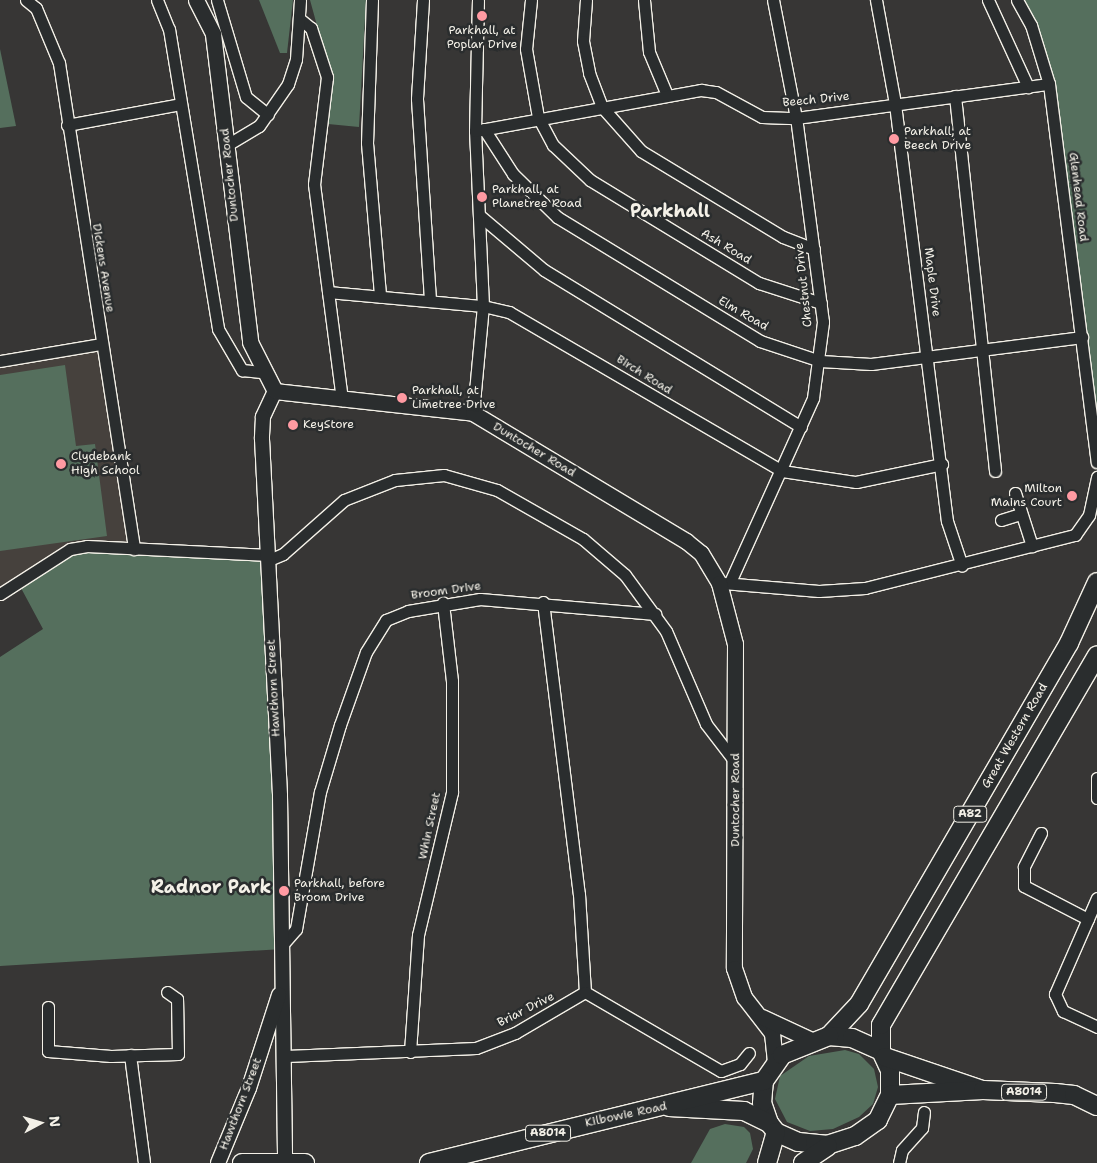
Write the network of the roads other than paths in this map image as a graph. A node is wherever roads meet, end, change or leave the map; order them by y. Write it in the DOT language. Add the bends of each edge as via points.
graph roads {
  1 [pos="26,0"];
  2 [pos="157,0"];
  3 [pos="196,0"];
  4 [pos="217,0"];
  5 [pos="300,0"];
  6 [pos="423,0"];
  7 [pos="478,0"];
  8 [pos="531,0"];
  9 [pos="586,0"];
  10 [pos="644,0"];
  11 [pos="773,0"];
  12 [pos="876,0"];
  13 [pos="988,0"];
  14 [pos="1017,0"];
  15 [pos="376,1"];
  16 [pos="301,20"];
  17 [pos="1049,84"];
  18 [pos="1028,87"];
  19 [pos="668,95"];
  20 [pos="955,96"];
  21 [pos="180,104"];
  22 [pos="895,104"];
  23 [pos="602,107"];
  24 [pos="268,115"];
  25 [pos="538,117"];
  26 [pos="796,118"];
  27 [pos="68,125"];
  28 [pos="479,130"];
  29 [pos="227,145"];
  30 [pos="479,216"];
  31 [pos="814,250"];
  32 [pos="328,292"];
  33 [pos="380,296"];
  34 [pos="430,301"];
  35 [pos="821,303"];
  36 [pos="484,306"];
  37 [pos="1082,337"];
  38 [pos="101,344"];
  39 [pos="981,350"];
  40 [pos="928,357"];
  41 [pos="0,361"];
  42 [pos="820,361"];
  43 [pos="261,372"];
  44 [pos="274,391"];
  45 [pos="342,400"];
  46 [pos="473,413"];
  47 [pos="801,427"];
  48 [pos="1097,462"];
  49 [pos="942,464"];
  50 [pos="995,470"];
  51 [pos="782,471"];
  52 [pos="1097,477"];
  53 [pos="1015,493"];
  54 [pos="1021,514"];
  55 [pos="1001,520"];
  56 [pos="1032,546"];
  57 [pos="134,548"];
  58 [pos="269,558"];
  59 [pos="962,566"];
  60 [pos="1097,582"];
  61 [pos="725,583"];
  62 [pos="0,594"];
  63 [pos="543,602"];
  64 [pos="443,603"];
  65 [pos="655,614"];
  66 [pos="1097,655"];
  67 [pos="736,763"];
  68 [pos="1097,778"];
  69 [pos="1097,798"];
  70 [pos="1041,833"];
  71 [pos="1097,898"];
  72 [pos="1088,919"];
  73 [pos="283,944"];
  74 [pos="281,987"];
  75 [pos="167,992"];
  76 [pos="584,992"];
  77 [pos="48,1007"];
  78 [pos="762,1017"];
  79 [pos="1097,1027"];
  80 [pos="829,1036"];
  81 [pos="811,1040"];
  82 [pos="410,1052"];
  83 [pos="749,1053"];
  84 [pos="883,1054"];
  85 [pos="130,1055"];
  86 [pos="286,1056"];
  87 [pos="775,1061"];
  88 [pos="764,1081"];
  89 [pos="983,1090"];
  90 [pos="890,1095"];
  91 [pos="1097,1106"];
  92 [pos="669,1107"];
  93 [pos="924,1112"];
  94 [pos="772,1127"];
  95 [pos="828,1145"];
  96 [pos="464,1159"];
  97 [pos="285,1161"];
  98 [pos="144,1163"];
  99 [pos="218,1163"];
  100 [pos="242,1163"];
  101 [pos="305,1163"];
  102 [pos="429,1163"];
  103 [pos="767,1163"];
  104 [pos="803,1163"];
  105 [pos="898,1163"];
  1 -- 27 [label="street, Dickens Avenue" via="55,46"];
  2 -- 21 [label="street" via="169,29"];
  3 -- 29 [label="main road, Duntocher Road" via="213,34"];
  4 -- 24 [label="street" via="246,96"];
  5 -- 16 [label="street"];
  6 -- 34 [label="street" via="417,99"];
  7 -- 28 [label="street"];
  8 -- 25 [label="street, Ash Road" via="526,49"];
  9 -- 23 [label="street" via="583,41"];
  10 -- 19 [label="street" via="649,52"];
  11 -- 26 [label="street, Chestnut Drive"];
  12 -- 22 [label="street, Maple Drive"];
  13 -- 18 [label="street"];
  14 -- 17 [label="street, Glenhead Road" via="1031,25"];
  15 -- 33 [label="street" via="366,143"];
  16 -- 24 [label="street" via="288,84"];
  16 -- 32 [label="street" via="311,28 327,77 314,184"];
  17 -- 18 [label="street, Beech Drive"];
  17 -- 37 [label="street, Glenhead Road"];
  18 -- 20 [label="street, Beech Drive"];
  19 -- 23 [label="street, Beech Drive"];
  19 -- 26 [label="street, Beech Drive" via="716,92 762,117"];
  20 -- 22 [label="street, Beech Drive"];
  20 -- 39 [label="street"];
  21 -- 27 [label="street"];
  21 -- 43 [label="street" via="218,329 242,370"];
  22 -- 26 [label="street, Beech Drive"];
  22 -- 40 [label="street, Maple Drive"];
  23 -- 25 [label="street, Beech Drive"];
  23 -- 31 [label="street" via="641,151 783,237"];
  24 -- 29 [label="street" via="259,126"];
  25 -- 28 [label="street, Beech Drive"];
  25 -- 35 [label="street, Ash Road" via="553,145 590,180 759,283"];
  26 -- 31 [label="street, Chestnut Drive"];
  27 -- 38 [label="street, Dickens Avenue"];
  28 -- 30 [label="street"];
  28 -- 42 [label="street, Elm Road" via="513,174 557,217 760,341"];
  29 -- 43 [label="main road, Duntocher Road" via="250,342"];
  30 -- 36 [label="street"];
  30 -- 47 [label="street" via="544,270"];
  31 -- 35 [label="street, Chestnut Drive"];
  32 -- 33 [label="street, Birch Road"];
  32 -- 45 [label="street"];
  33 -- 34 [label="street, Birch Road"];
  34 -- 36 [label="street, Birch Road"];
  35 -- 42 [label="street, Chestnut Drive"];
  36 -- 46 [label="street"];
  36 -- 51 [label="street, Birch Road" via="509,312 555,336 745,453"];
  37 -- 39 [label="street, Elm Road"];
  37 -- 48 [label="street, Glenhead Road"];
  38 -- 41 [label="street"];
  38 -- 57 [label="street, Dickens Avenue"];
  39 -- 40 [label="street, Elm Road"];
  39 -- 50 [label="street"];
  40 -- 42 [label="street, Elm Road" via="871,364"];
  40 -- 49 [label="street, Maple Drive"];
  42 -- 47 [label="street, Chestnut Drive"];
  43 -- 44 [label="main road, Duntocher Road"];
  44 -- 45 [label="main road, Duntocher Road"];
  44 -- 58 [label="street, Hawthorn Street" via="263,417"];
  45 -- 46 [label="main road, Duntocher Road"];
  46 -- 61 [label="main road, Duntocher Road" via="686,541"];
  47 -- 51 [label="street, Chestnut Drive"];
  49 -- 51 [label="street, Birch Road" via="856,482"];
  49 -- 59 [label="street, Maple Drive" via="947,521"];
  51 -- 61 [label="street, Chestnut Drive"];
  52 -- 56 [label="street" via="1089,515 1076,535"];
  53 -- 54 [label="street"];
  54 -- 55 [label="street"];
  54 -- 56 [label="street"];
  56 -- 59 [label="street"];
  57 -- 58 [label="street"];
  57 -- 62 [label="street" via="70,549"];
  58 -- 65 [label="street" via="344,500 395,480 444,475 498,490 575,534 625,575"];
  58 -- 73 [label="street, Hawthorn Street"];
  59 -- 61 [label="street" via="865,588 819,591"];
  60 -- 80 [label="main road, Great Western Road / A82" via="1070,641 859,1004"];
  61 -- 67 [label="main road, Duntocher Road" via="735,644"];
  63 -- 64 [label="street, Broom Drive" via="480,599"];
  63 -- 65 [label="street, Broom Drive"];
  63 -- 76 [label="street" via="579,894"];
  64 -- 73 [label="street, Broom Drive" via="386,620 366,652 320,792 294,937"];
  64 -- 82 [label="street, Whin Street" via="452,681 452,792 418,935"];
  65 -- 67 [label="street" via="681,659 706,724"];
  66 -- 84 [label="main road, A82" via="881,1025"];
  67 -- 78 [label="main road, Duntocher Road" via="734,968 744,997"];
  68 -- 69 [label="street"];
  70 -- 72 [label="street" via="1024,867 1024,886"];
  71 -- 72 [label="street"];
  72 -- 79 [label="street" via="1055,994 1063,1011"];
  73 -- 74 [label="street, Hawthorn Street"];
  74 -- 86 [label="street, Hawthorn Street"];
  74 -- 99 [label="street, Hawthorn Street" via="249,1088"];
  75 -- 85 [label="street" via="177,999 178,1054"];
  76 -- 82 [label="street, Briar Drive" via="515,1033 476,1048"];
  76 -- 83 [label="street" via="722,1071 740,1064"];
  77 -- 85 [label="street" via="48,1051"];
  78 -- 81 [label="main road, Duntocher Road"];
  78 -- 87 [label="main road, Duntocher Road" via="776,1044"];
  80 -- 81 [label="main road"];
  80 -- 84 [label="main road" via="860,1040"];
  81 -- 87 [label="main road"];
  82 -- 86 [label="street, Briar Drive"];
  84 -- 89 [label="main road, A8014"];
  84 -- 90 [label="main road, A82" via="891,1077"];
  85 -- 98 [label="street"];
  86 -- 97 [label="street, Hawthorn Street"];
  87 -- 88 [label="main road"];
  88 -- 92 [label="main road, Kilbowie Road / A8014" via="692,1096"];
  88 -- 94 [label="main road" via="762,1103"];
  89 -- 90 [label="main road, A8014"];
  89 -- 91 [label="main road, A8014" via="1064,1093"];
  90 -- 95 [label="main road" via="871,1126"];
  92 -- 94 [label="main road, A8014" via="744,1111"];
  92 -- 96 [label="main road, Kilbowie Road / A8014"];
  93 -- 105 [label="street" via="922,1128 902,1150"];
  94 -- 95 [label="main road" via="798,1142"];
  94 -- 103 [label="main road"];
  95 -- 104 [label="main road"];
  96 -- 102 [label="main road, Kilbowie Road / A8014"];
  97 -- 100 [label="main road"];
  97 -- 101 [label="main road"];
}
